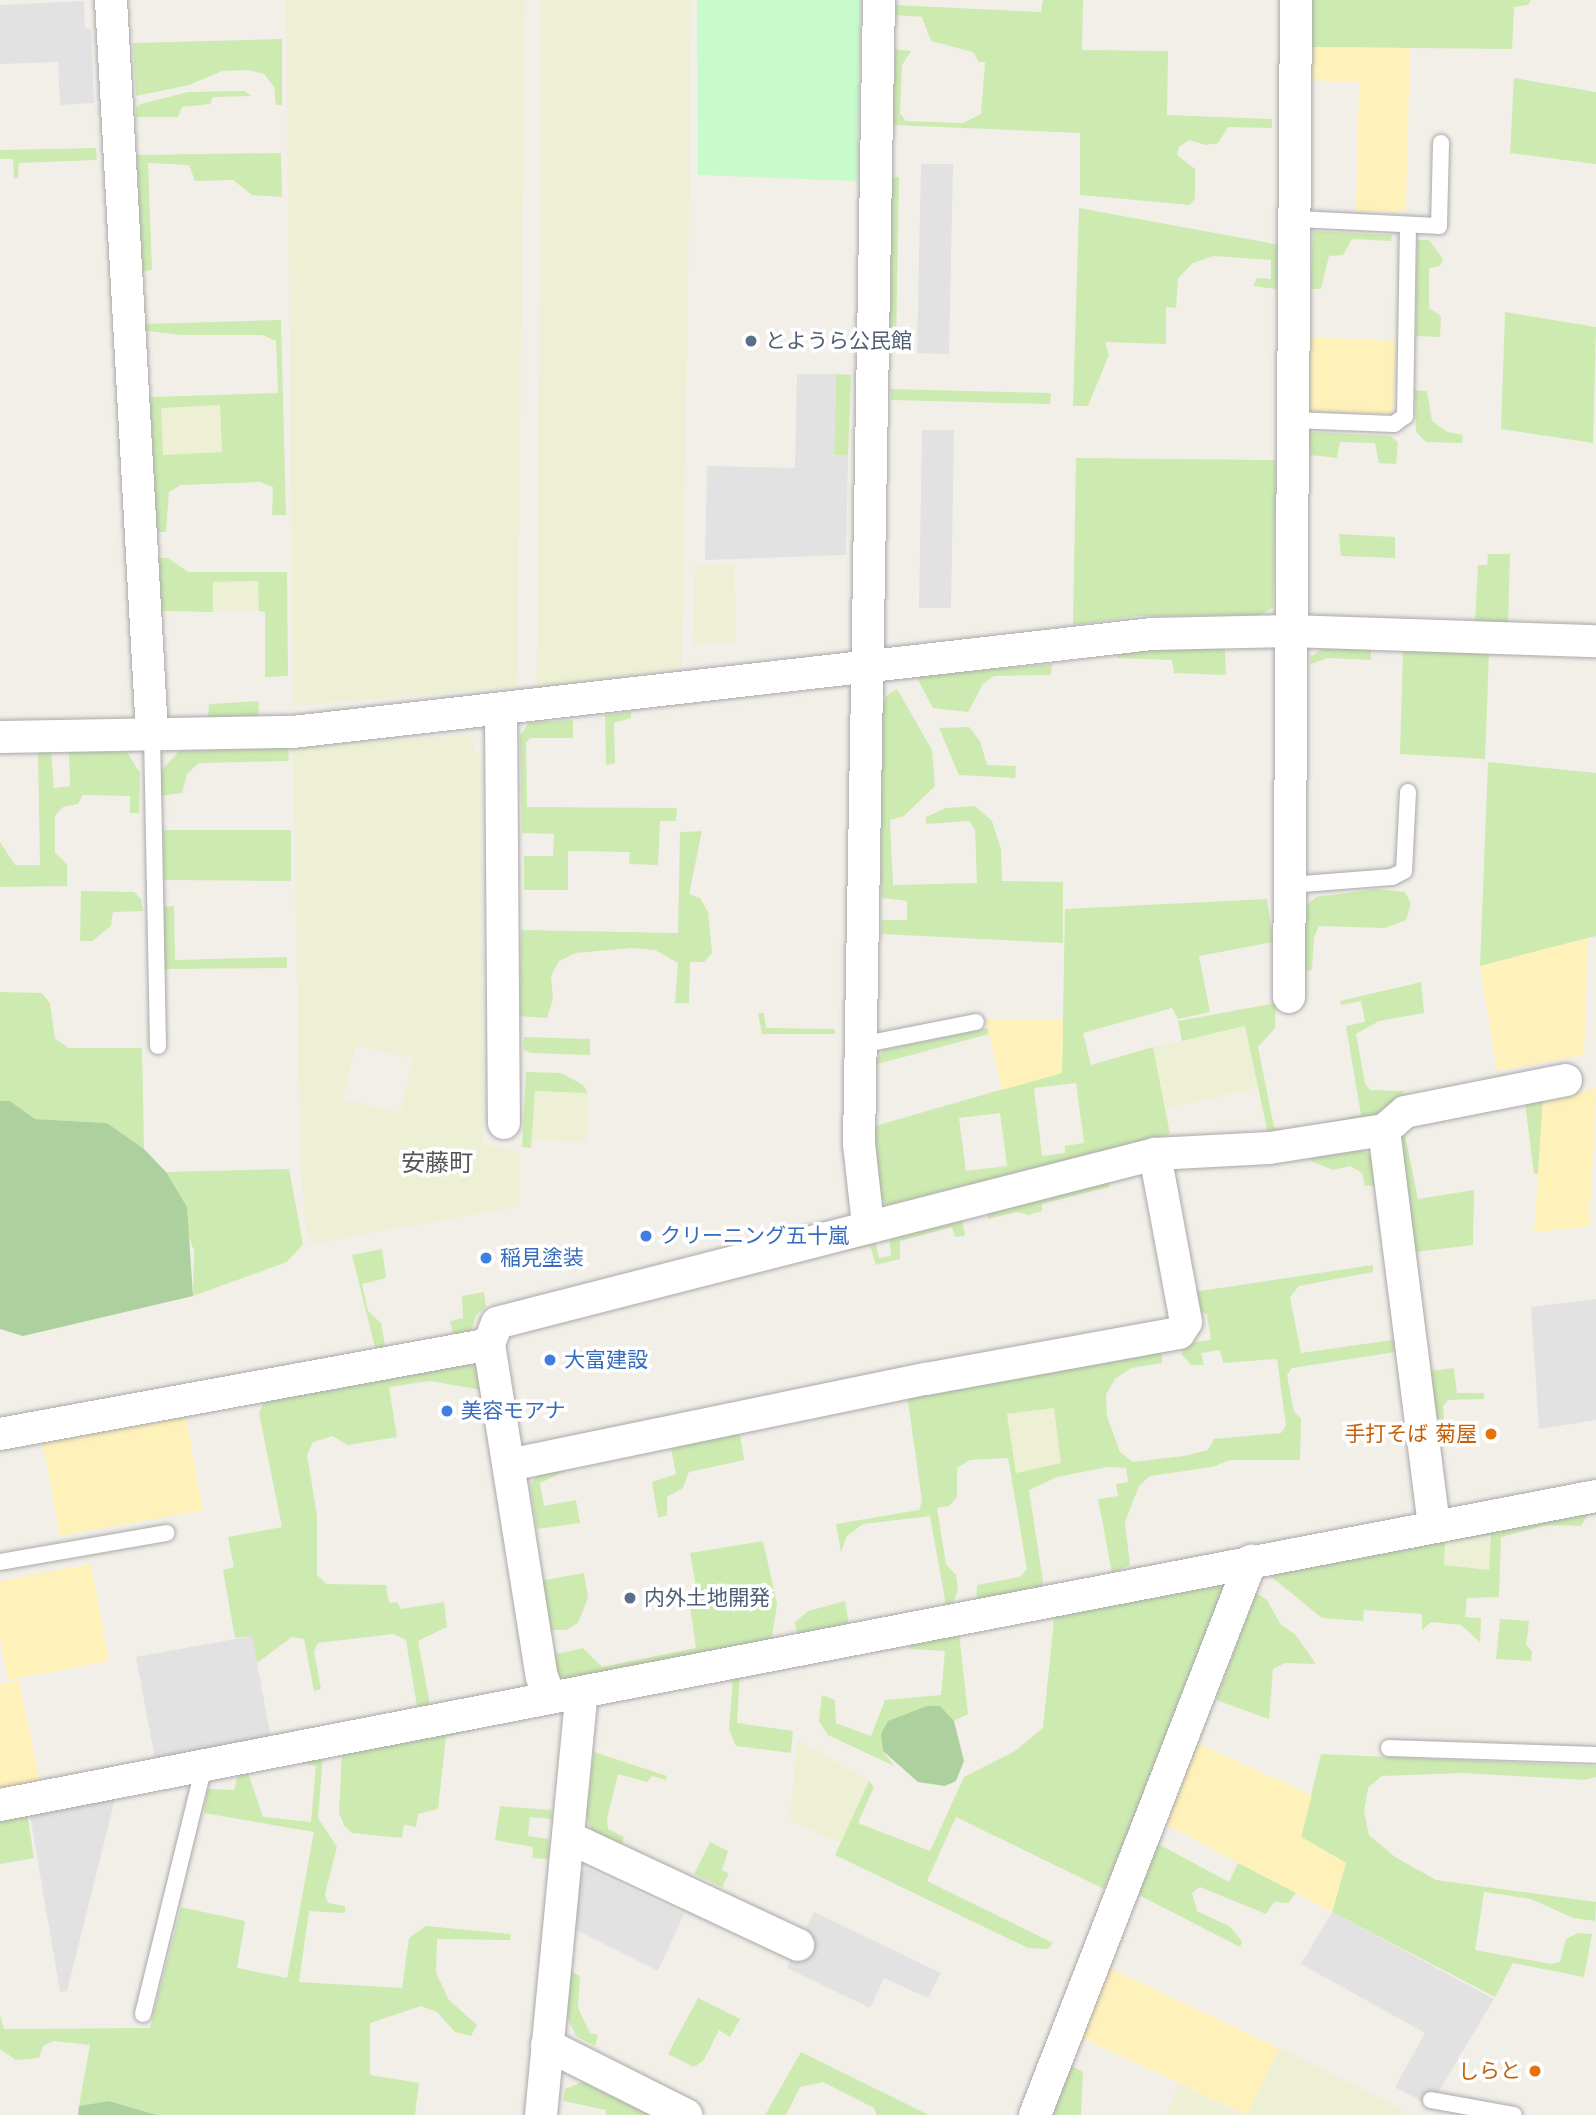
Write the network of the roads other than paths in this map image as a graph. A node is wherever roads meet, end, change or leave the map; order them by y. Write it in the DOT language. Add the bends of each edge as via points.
graph roads {
  1 [pos="111,0"];
  2 [pos="879,0"];
  3 [pos="1296,0"];
  4 [pos="1441,143"];
  5 [pos="1296,219"];
  6 [pos="1408,225"];
  7 [pos="1293,420"];
  8 [pos="1290,631"];
  9 [pos="1596,641"];
  10 [pos="864,664"];
  11 [pos="501,709"];
  12 [pos="152,734"];
  13 [pos="0,737"];
  14 [pos="1408,792"];
  15 [pos="1290,885"];
  16 [pos="1289,997"];
  17 [pos="976,1022"];
  18 [pos="860,1045"];
  19 [pos="158,1046"];
  20 [pos="1566,1080"];
  21 [pos="504,1124"];
  22 [pos="1384,1130"];
  23 [pos="1155,1154"];
  24 [pos="869,1225"];
  25 [pos="489,1344"];
  26 [pos="0,1434"];
  27 [pos="509,1465"];
  28 [pos="1596,1496"];
  29 [pos="1434,1526"];
  30 [pos="166,1533"];
  31 [pos="0,1562"];
  32 [pos="1251,1562"];
  33 [pos="582,1692"];
  34 [pos="550,1698"];
  35 [pos="1389,1748"];
  36 [pos="1596,1755"];
  37 [pos="204,1765"];
  38 [pos="0,1805"];
  39 [pos="570,1838"];
  40 [pos="798,1945"];
  41 [pos="142,2014"];
  42 [pos="547,2045"];
  43 [pos="1431,2100"];
  44 [pos="541,2115"];
  45 [pos="686,2115"];
  46 [pos="1035,2115"];
  47 [pos="1514,2115"];
  1 -- 12 [label="street"];
  2 -- 10 [label="street"];
  3 -- 5 [label="street"];
  4 -- 6 [label="lane" via="1439,226"];
  5 -- 6 [label="lane"];
  5 -- 7 [label="street"];
  6 -- 7 [label="lane" via="1405,416 1394,425"];
  7 -- 8 [label="street"];
  8 -- 9 [label="street"];
  8 -- 10 [label="street" via="1152,634"];
  8 -- 15 [label="street"];
  10 -- 11 [label="street"];
  10 -- 18 [label="street"];
  11 -- 12 [label="street" via="293,732"];
  11 -- 21 [label="street"];
  12 -- 13 [label="street"];
  12 -- 19 [label="lane"];
  14 -- 15 [label="lane" via="1404,870 1392,877"];
  15 -- 16 [label="street"];
  17 -- 18 [label="lane"];
  18 -- 24 [label="street" via="859,1144"];
  20 -- 22 [label="street" via="1405,1112"];
  22 -- 23 [label="street" via="1269,1148"];
  22 -- 29 [label="street"];
  23 -- 24 [label="street"];
  23 -- 27 [label="street" via="1186,1322 1179,1333 926,1379"];
  24 -- 25 [label="street" via="497,1324"];
  25 -- 26 [label="street"];
  25 -- 27 [label="street"];
  27 -- 34 [label="street" via="542,1677"];
  28 -- 29 [label="street"];
  29 -- 32 [label="street"];
  30 -- 31 [label="lane"];
  32 -- 33 [label="street"];
  32 -- 46 [label="street"];
  33 -- 34 [label="street"];
  33 -- 39 [label="street"];
  34 -- 37 [label="street"];
  35 -- 36 [label="lane"];
  37 -- 38 [label="street"];
  37 -- 41 [label="lane"];
  39 -- 40 [label="street"];
  39 -- 42 [label="street"];
  42 -- 44 [label="street"];
  42 -- 45 [label="street"];
  43 -- 47 [label="lane"];
}
